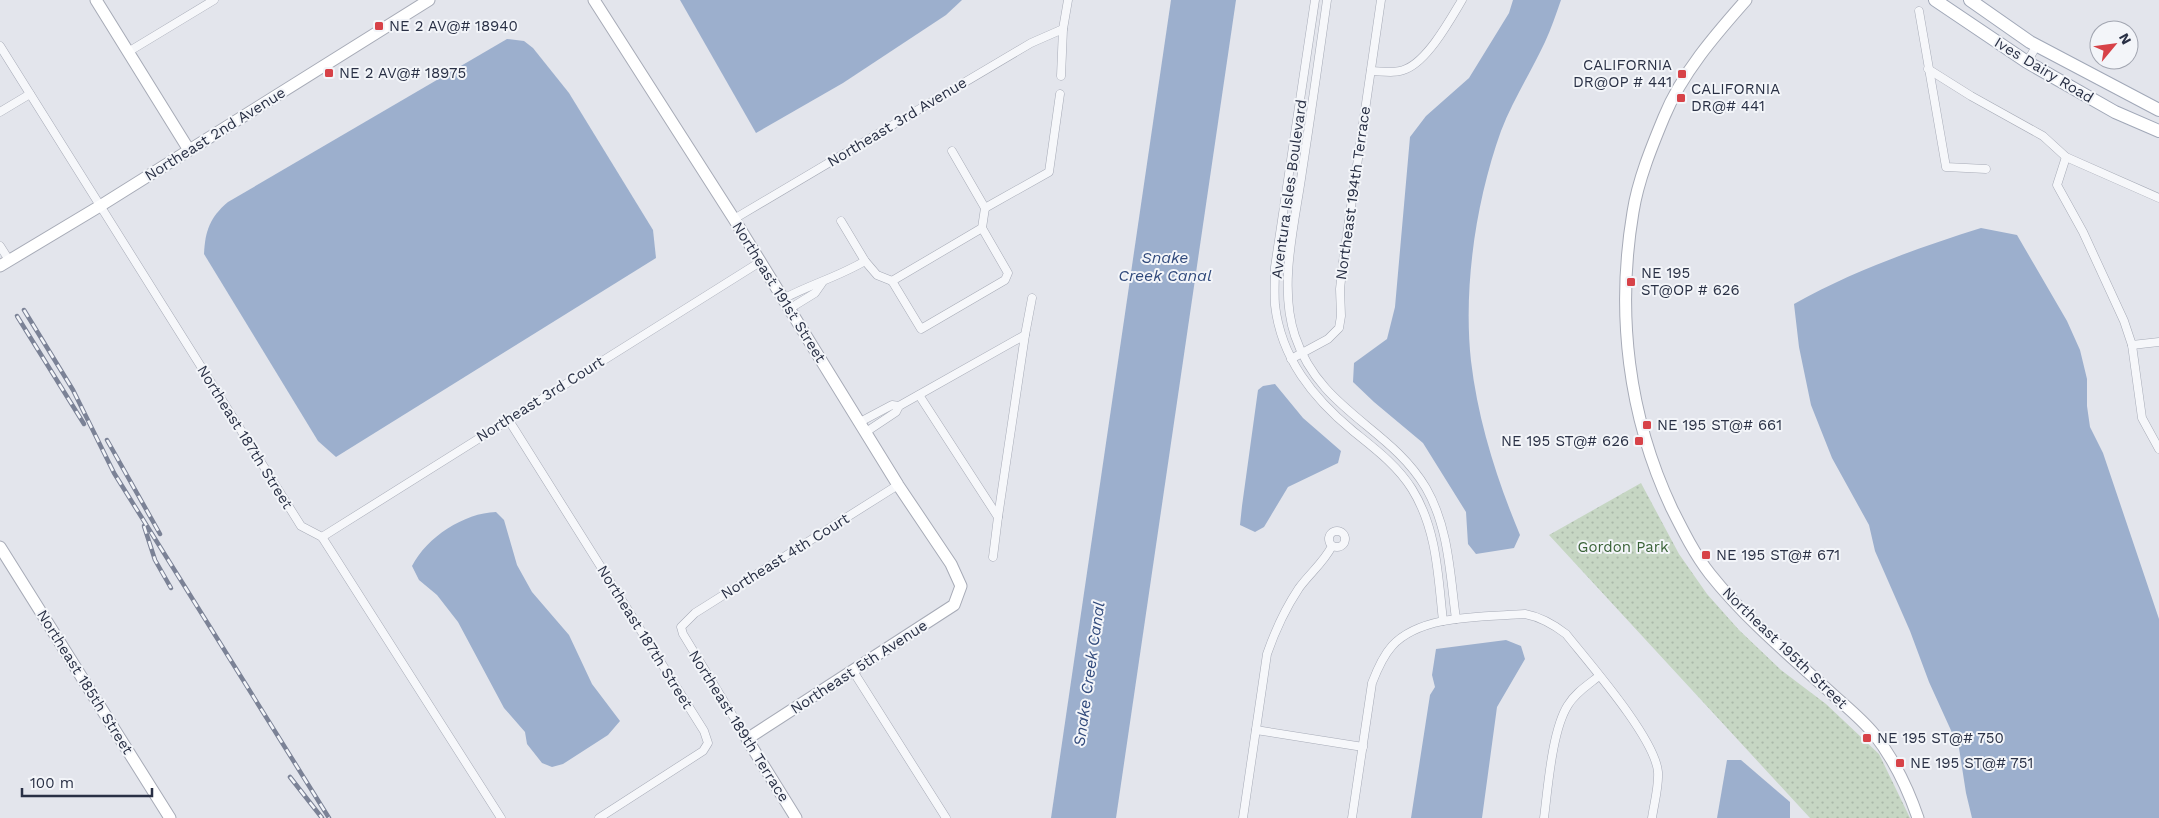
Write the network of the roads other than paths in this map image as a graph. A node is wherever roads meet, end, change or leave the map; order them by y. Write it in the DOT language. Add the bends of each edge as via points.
graph roads {
  1 [pos="96,0"];
  2 [pos="214,0"];
  3 [pos="429,0"];
  4 [pos="594,0"];
  5 [pos="1068,0"];
  6 [pos="1315,0"];
  7 [pos="1327,0"];
  8 [pos="1381,0"];
  9 [pos="1462,0"];
  10 [pos="1746,0"];
  11 [pos="1935,0"];
  12 [pos="1970,0"];
  13 [pos="1919,11"];
  14 [pos="1063,29"];
  15 [pos="2037,45"];
  16 [pos="0,46"];
  17 [pos="128,52"];
  18 [pos="2027,62"];
  19 [pos="1928,69"];
  20 [pos="1371,71"];
  21 [pos="1061,76"];
  22 [pos="30,94"];
  23 [pos="1060,94"];
  24 [pos="2159,110"];
  25 [pos="0,112"];
  26 [pos="2159,131"];
  27 [pos="189,150"];
  28 [pos="952,151"];
  29 [pos="2066,158"];
  30 [pos="1986,169"];
  31 [pos="2159,198"];
  32 [pos="100,206"];
  33 [pos="985,208"];
  34 [pos="734,219"];
  35 [pos="841,221"];
  36 [pos="982,228"];
  37 [pos="0,246"];
  38 [pos="760,262"];
  39 [pos="865,262"];
  40 [pos="4,263"];
  41 [pos="892,280"];
  42 [pos="822,283"];
  43 [pos="1032,298"];
  44 [pos="783,299"];
  45 [pos="789,309"];
  46 [pos="1025,335"];
  47 [pos="2159,342"];
  48 [pos="2132,345"];
  49 [pos="1303,353"];
  50 [pos="1291,359"];
  51 [pos="919,395"];
  52 [pos="508,419"];
  53 [pos="863,427"];
  54 [pos="2159,449"];
  55 [pos="898,485"];
  56 [pos="998,517"];
  57 [pos="322,537"];
  58 [pos="1332,546"];
  59 [pos="0,547"];
  60 [pos="993,557"];
  61 [pos="961,586"];
  62 [pos="1456,620"];
  63 [pos="1443,621"];
  64 [pos="682,634"];
  65 [pos="853,671"];
  66 [pos="1599,676"];
  67 [pos="1256,730"];
  68 [pos="747,739"];
  69 [pos="1362,747"];
  70 [pos="170,818"];
  71 [pos="501,818"];
  72 [pos="599,818"];
  73 [pos="796,818"];
  74 [pos="946,818"];
  75 [pos="1243,818"];
  76 [pos="1352,818"];
  77 [pos="1544,818"];
  78 [pos="1652,818"];
  79 [pos="1918,818"];
  1 -- 17 [label="street"];
  2 -- 17 [label="street"];
  3 -- 27 [label="street, Northeast 2nd Avenue"];
  4 -- 34 [label="street, Northeast 191st Street"];
  5 -- 14 [label="street"];
  6 -- 50 [label="street, Aventura Isles Boulevard" via="1276,267 1275,304 1282,338"];
  7 -- 49 [label="street, Aventura Isles Boulevard" via="1287,301 1295,336"];
  8 -- 20 [label="street, Northeast 194th Terrace"];
  9 -- 20 [label="street" via="1432,46 1416,62 1405,70"];
  10 -- 79 [label="street, Northeast 195th Street" via="1692,66 1665,114 1635,203 1624,293 1630,372 1639,417 1659,481 1682,530 1709,573 1743,612 1873,733 1890,758"];
  11 -- 18 [label="main road, Ives Dairy Road"];
  12 -- 15 [label="main road, Ives Dairy Road"];
  13 -- 19 [label="street"];
  14 -- 21 [label="street"];
  14 -- 34 [label="street, Northeast 3rd Avenue" via="1031,43"];
  15 -- 18 [label="street"];
  15 -- 24 [label="main road, Ives Dairy Road"];
  16 -- 22 [label="street, Northeast 187th Street"];
  17 -- 27 [label="street"];
  18 -- 26 [label="main road, Ives Dairy Road" via="2115,112"];
  19 -- 29 [label="street" via="2043,136"];
  19 -- 30 [label="street" via="1946,167"];
  20 -- 49 [label="street, Northeast 194th Terrace" via="1343,262 1342,316 1339,328 1328,339"];
  22 -- 25 [label="street"];
  22 -- 32 [label="street, Northeast 187th Street"];
  23 -- 33 [label="street" via="1048,172"];
  27 -- 32 [label="street, Northeast 2nd Avenue"];
  28 -- 33 [label="street"];
  29 -- 31 [label="street"];
  29 -- 48 [label="street" via="2057,185 2083,232"];
  32 -- 40 [label="street, Northeast 2nd Avenue"];
  32 -- 57 [label="street, Northeast 187th Street" via="301,526"];
  33 -- 36 [label="street"];
  34 -- 38 [label="street, Northeast 191st Street"];
  35 -- 39 [label="street"];
  36 -- 41 [label="street"];
  36 -- 41 [label="street" via="1008,273 1006,280 921,329"];
  37 -- 40 [label="street"];
  38 -- 44 [label="street, Northeast 191st Street"];
  38 -- 52 [label="street, Northeast 3rd Court"];
  39 -- 41 [label="street" via="877,275"];
  39 -- 42 [label="street"];
  42 -- 44 [label="street" via="817,282"];
  42 -- 45 [label="street" via="815,293"];
  43 -- 46 [label="street"];
  44 -- 45 [label="street, Northeast 191st Street"];
  45 -- 53 [label="street, Northeast 191st Street"];
  46 -- 51 [label="street"];
  46 -- 56 [label="street"];
  47 -- 48 [label="street"];
  48 -- 54 [label="street" via="2142,418"];
  49 -- 50 [label="street, Northeast 194th Terrace"];
  49 -- 62 [label="street, Aventura Isles Boulevard" via="1327,392 1398,453 1426,488 1444,532"];
  50 -- 63 [label="street, Aventura Isles Boulevard" via="1316,397 1398,470 1412,489 1427,518 1434,542"];
  51 -- 53 [label="street" via="900,406 892,405"];
  51 -- 56 [label="street"];
  52 -- 57 [label="street, Northeast 3rd Court"];
  52 -- 72 [label="street, Northeast 187th Street" via="704,731 708,743 704,751"];
  53 -- 55 [label="street, Northeast 191st Street"];
  55 -- 61 [label="street, Northeast 191st Street" via="951,564"];
  55 -- 64 [label="street, Northeast 4th Court" via="695,613 681,627"];
  56 -- 60 [label="street"];
  57 -- 71 [label="street, Northeast 187th Street"];
  58 -- 67 [label="street" via="1325,560 1296,593 1273,636 1267,654"];
  59 -- 70 [label="street, Northeast 185th Street"];
  61 -- 65 [label="street, Northeast 5th Avenue" via="954,605"];
  62 -- 63 [label="street"];
  62 -- 66 [label="street" via="1525,614 1536,616 1553,623 1566,634"];
  63 -- 69 [label="street" via="1423,626 1399,639 1377,669"];
  64 -- 68 [label="street, Northeast 189th Terrace"];
  65 -- 68 [label="street, Northeast 5th Avenue"];
  65 -- 74 [label="street"];
  66 -- 77 [label="street" via="1578,693 1560,721"];
  66 -- 78 [label="street" via="1643,734 1654,757 1658,772"];
  67 -- 69 [label="street"];
  67 -- 75 [label="street"];
  68 -- 73 [label="street, Northeast 189th Terrace"];
  69 -- 76 [label="street"];
}
